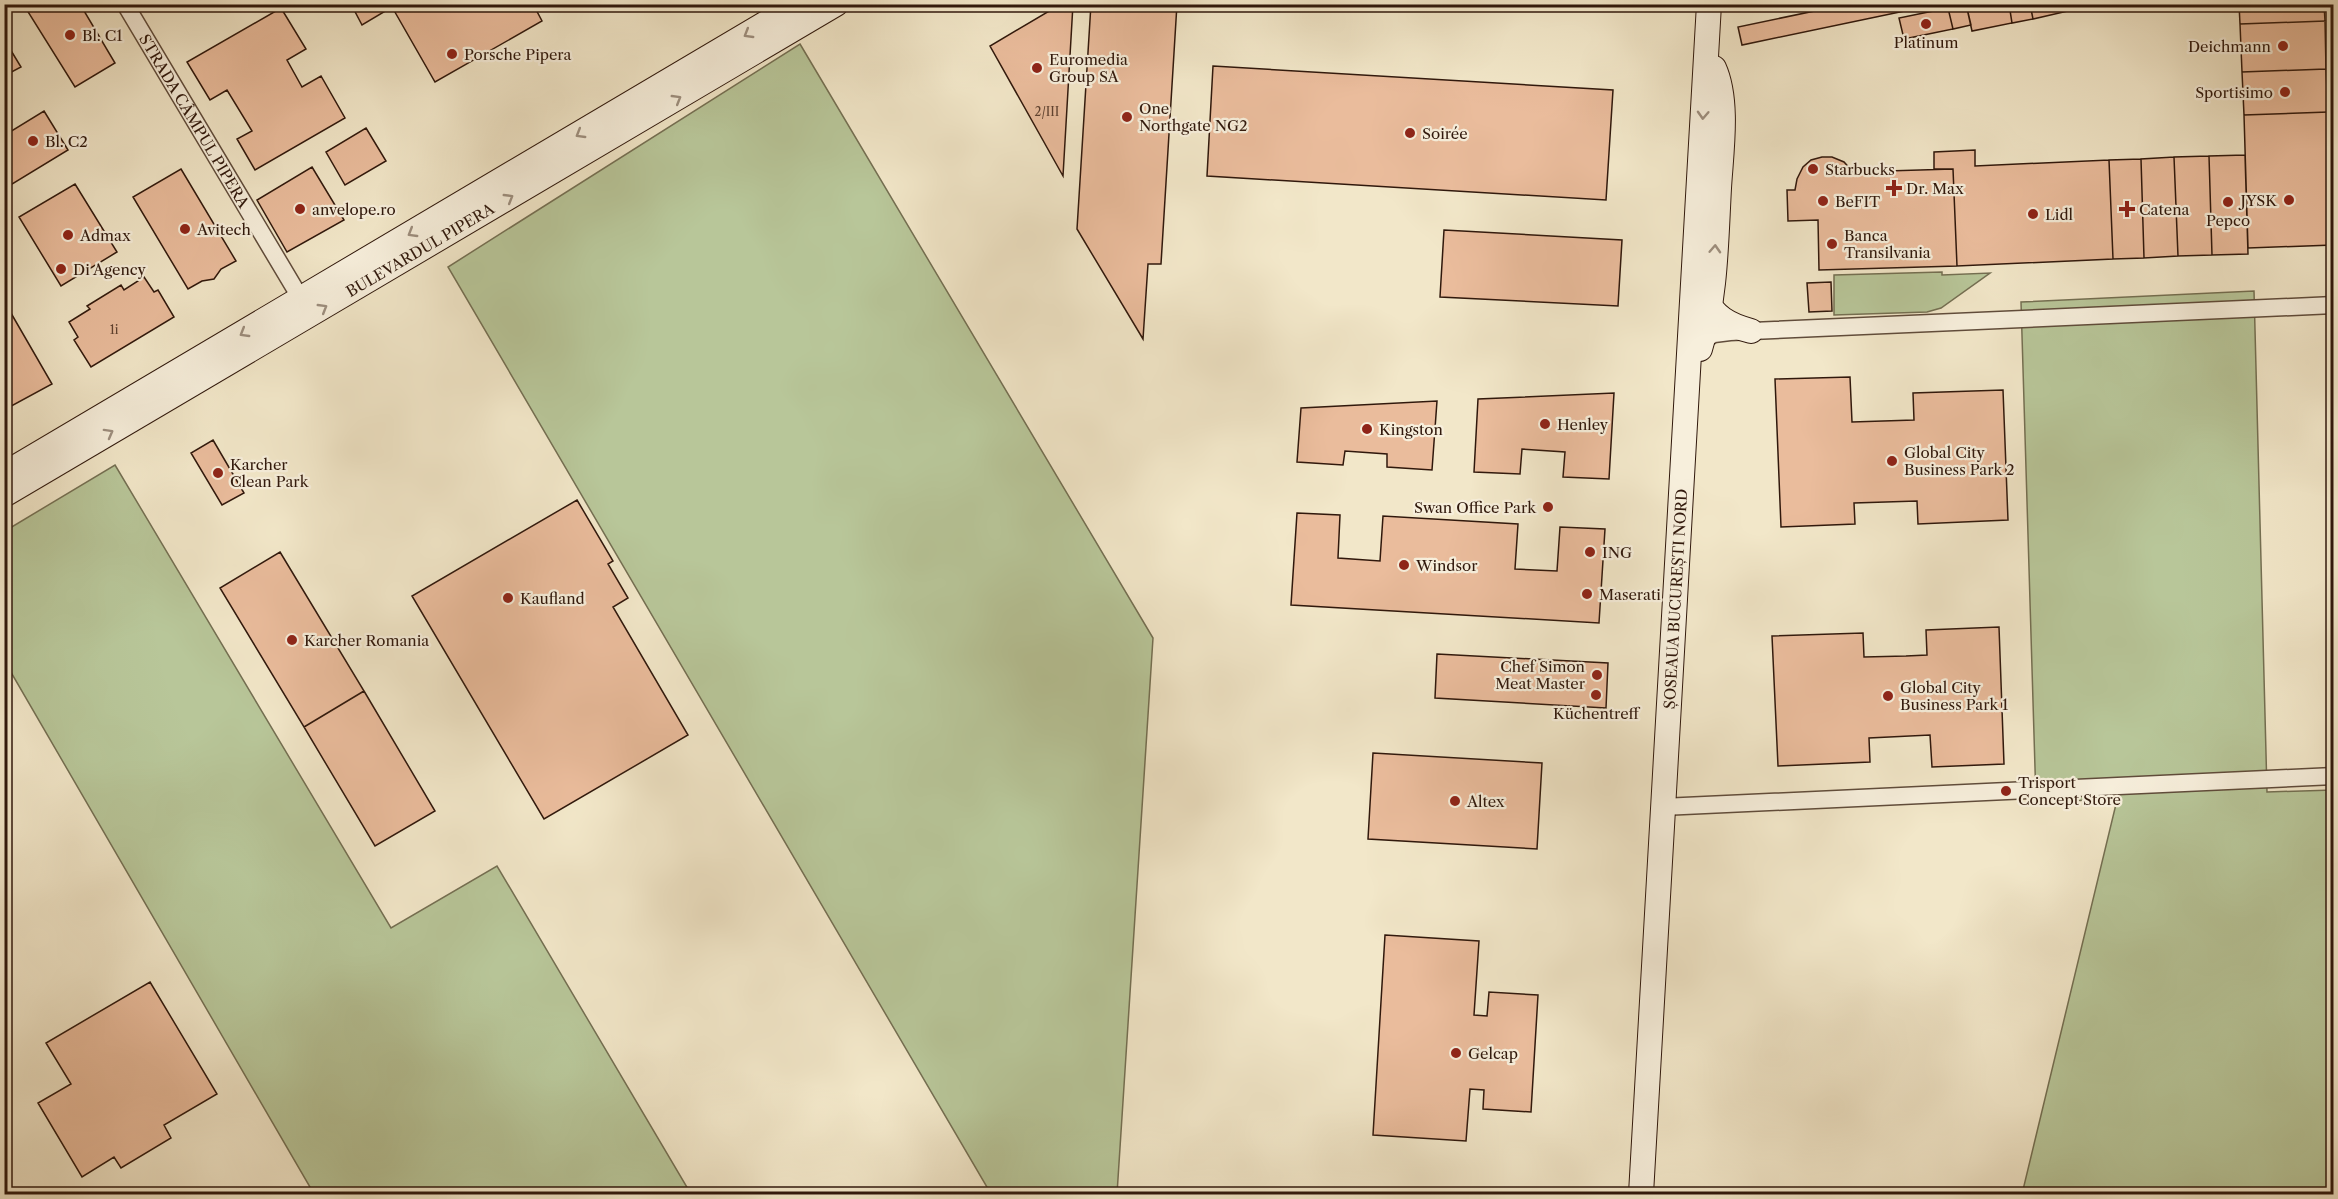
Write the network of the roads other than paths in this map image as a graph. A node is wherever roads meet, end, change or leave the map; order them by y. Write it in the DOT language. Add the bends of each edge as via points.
graph roads {
  1 [pos="125,4"];
  2 [pos="798,4"];
  3 [pos="836,4"];
  4 [pos="1709,4"];
  5 [pos="1706,57"];
  6 [pos="1694,262"];
  7 [pos="301,299"];
  8 [pos="2334,305"];
  9 [pos="1710,308"];
  10 [pos="1751,331"];
  11 [pos="1696,347"];
  12 [pos="4,474"];
  13 [pos="4,495"];
  14 [pos="2334,776"];
  15 [pos="1662,807"];
  16 [pos="1641,1194"];
  1 -- 7 [label="street, STRADA CÂMPUL PIPERA"];
  2 -- 7 [label="main road, BULEVARDUL PIPERA, one-way"];
  13 -- 3 [label="main road, BULEVARDUL PIPERA, one-way"];
  4 -- 5 [label="main road, ȘOSEAUA BUCUREȘTI NORD"];
  5 -- 6 [label="main road, ȘOSEAUA BUCUREȘTI NORD, one-way"];
  9 -- 5 [label="main road, one-way" via="1722,123 1719,84"];
  6 -- 9 [label="main road" via="1697,280"];
  6 -- 11 [label="main road, ȘOSEAUA BUCUREȘTI NORD"];
  7 -- 12 [label="main road, BULEVARDUL PIPERA, one-way"];
  8 -- 10 [label="street"];
  9 -- 10 [label="main road" via="1727,323"];
  9 -- 11 [label="main road"];
  10 -- 11 [label="street" via="1720,332"];
  11 -- 15 [label="main road, ȘOSEAUA BUCUREȘTI NORD" via="1687,388"];
  14 -- 15 [label="street"];
  15 -- 16 [label="main road, ȘOSEAUA BUCUREȘTI NORD"];
}
